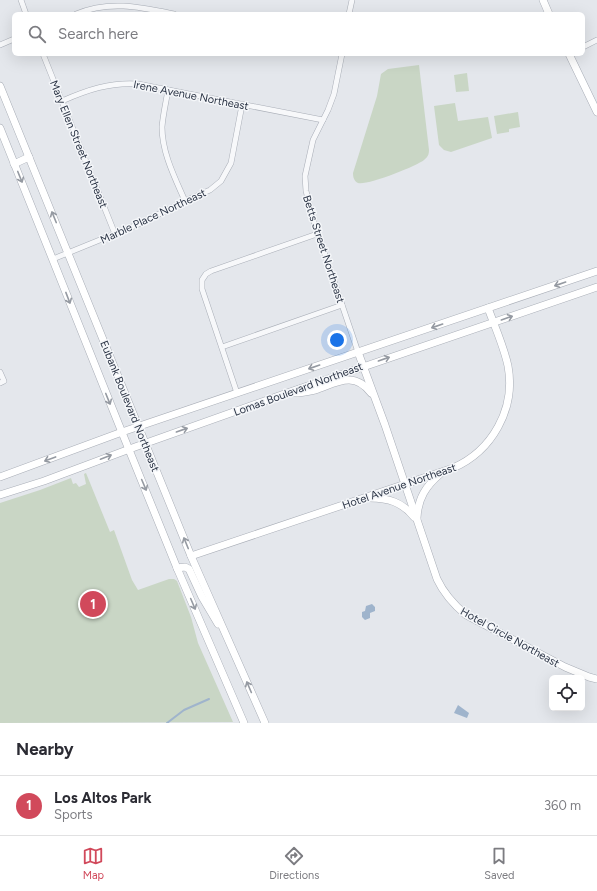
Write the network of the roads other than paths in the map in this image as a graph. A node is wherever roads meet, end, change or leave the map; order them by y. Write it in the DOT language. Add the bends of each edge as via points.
graph roads {
  1 [pos="21,0"];
  2 [pos="352,0"];
  3 [pos="543,0"];
  4 [pos="25,12"];
  5 [pos="82,12"];
  6 [pos="163,12"];
  7 [pos="349,12"];
  8 [pos="549,12"];
  9 [pos="12,40"];
  10 [pos="597,40"];
  11 [pos="0,45"];
  12 [pos="585,46"];
  13 [pos="44,56"];
  14 [pos="342,56"];
  15 [pos="570,56"];
  16 [pos="0,86"];
  17 [pos="168,90"];
  18 [pos="62,101"];
  19 [pos="242,105"];
  20 [pos="597,112"];
  21 [pos="323,120"];
  22 [pos="0,128"];
  23 [pos="29,157"];
  24 [pos="14,164"];
  25 [pos="185,201"];
  26 [pos="115,234"];
  27 [pos="318,234"];
  28 [pos="68,253"];
  29 [pos="53,259"];
  30 [pos="597,271"];
  31 [pos="597,287"];
  32 [pos="342,305"];
  33 [pos="488,308"];
  34 [pos="493,323"];
  35 [pos="222,347"];
  36 [pos="358,352"];
  37 [pos="363,366"];
  38 [pos="0,372"];
  39 [pos="0,383"];
  40 [pos="287,393"];
  41 [pos="237,394"];
  42 [pos="376,400"];
  43 [pos="138,426"];
  44 [pos="122,432"];
  45 [pos="145,443"];
  46 [pos="129,449"];
  47 [pos="444,471"];
  48 [pos="0,477"];
  49 [pos="405,484"];
  50 [pos="0,495"];
  51 [pos="364,498"];
  52 [pos="417,520"];
  53 [pos="191,556"];
  54 [pos="177,568"];
  55 [pos="226,633"];
  56 [pos="597,679"];
  57 [pos="244,723"];
  58 [pos="265,723"];
  1 -- 4 [label="street"];
  2 -- 7 [label="street"];
  3 -- 8 [label="main road"];
  5 -- 6 [label="street" via="116,5"];
  9 -- 11 [label="street"];
  10 -- 12 [label="street"];
  13 -- 18 [label="street, Mary Ellen Street Northeast"];
  14 -- 21 [label="street, Betts Street Northeast" via="334,94"];
  15 -- 20 [label="main road"];
  16 -- 23 [label="main road, Eubank Boulevard Northeast"];
  17 -- 18 [label="street, Irene Avenue Northeast" via="138,84 112,84"];
  17 -- 19 [label="street, Irene Avenue Northeast"];
  17 -- 25 [label="street" via="162,128 164,147"];
  18 -- 26 [label="street, Mary Ellen Street Northeast"];
  19 -- 21 [label="street, Irene Avenue Northeast"];
  19 -- 25 [label="street, Marble Place Northeast" via="231,163 221,181 210,190"];
  21 -- 27 [label="street, Betts Street Northeast" via="313,140 306,176 306,191"];
  22 -- 24 [label="main road, Eubank Boulevard Northeast"];
  23 -- 24 [label="main road"];
  28 -- 23 [label="main road, Eubank Boulevard Northeast, one-way"];
  24 -- 29 [label="main road, Eubank Boulevard Northeast, one-way"];
  25 -- 26 [label="street, Marble Place Northeast"];
  26 -- 28 [label="street, Marble Place Northeast"];
  27 -- 32 [label="street, Betts Street Northeast"];
  27 -- 35 [label="street" via="223,266 203,277 202,289"];
  28 -- 29 [label="street, Marble Place Northeast"];
  28 -- 43 [label="main road, Eubank Boulevard Northeast"];
  29 -- 44 [label="main road, Eubank Boulevard Northeast, one-way"];
  30 -- 33 [label="main road, Lomas Boulevard Northeast, one-way"];
  34 -- 31 [label="main road, Lomas Boulevard Northeast, one-way"];
  32 -- 35 [label="street"];
  32 -- 36 [label="street, Betts Street Northeast"];
  33 -- 34 [label="main road, Hotel Avenue Northeast"];
  33 -- 36 [label="main road, Lomas Boulevard Northeast, one-way"];
  37 -- 34 [label="main road, Lomas Boulevard Northeast, one-way"];
  34 -- 47 [label="main road, Hotel Avenue Northeast" via="508,371 509,392 505,412 493,435 480,450 462,463"];
  35 -- 41 [label="street"];
  36 -- 37 [label="main road, Hotel Circle Northeast"];
  36 -- 41 [label="main road, Lomas Boulevard Northeast, one-way"];
  37 -- 40 [label="main road, Lomas Boulevard Northeast"];
  37 -- 42 [label="main road, Hotel Circle Northeast"];
  38 -- 39 [label="street" via="4,381"];
  40 -- 42 [label="main road" via="310,391 353,379 365,385"];
  45 -- 40 [label="main road, Lomas Boulevard Northeast, one-way"];
  41 -- 43 [label="main road, Lomas Boulevard Northeast"];
  42 -- 49 [label="main road, Hotel Circle Northeast"];
  43 -- 44 [label="main road, Lomas Boulevard Northeast"];
  43 -- 45 [label="main road, Eubank Boulevard Northeast"];
  44 -- 46 [label="main road, Eubank Boulevard Northeast"];
  44 -- 48 [label="main road, Lomas Boulevard Northeast, one-way"];
  45 -- 46 [label="main road, Lomas Boulevard Northeast"];
  53 -- 45 [label="main road, Eubank Boulevard Northeast, one-way"];
  50 -- 46 [label="main road, Lomas Boulevard Northeast, one-way"];
  46 -- 54 [label="main road, Eubank Boulevard Northeast, one-way"];
  47 -- 49 [label="main road, Hotel Avenue Northeast"];
  47 -- 52 [label="main road" via="424,491"];
  49 -- 51 [label="main road, Hotel Avenue Northeast"];
  49 -- 52 [label="main road, Hotel Circle Northeast"];
  51 -- 52 [label="main road" via="394,501 406,508"];
  51 -- 53 [label="main road, Hotel Avenue Northeast"];
  52 -- 56 [label="main road, Hotel Circle Northeast" via="437,579 443,592 454,605 466,615 559,664"];
  53 -- 55 [label="main road, Eubank Boulevard Northeast"];
  54 -- 55 [label="main road" via="189,569 209,610"];
  54 -- 57 [label="main road, Eubank Boulevard Northeast, one-way"];
  58 -- 55 [label="main road, Eubank Boulevard Northeast, one-way"];
}
